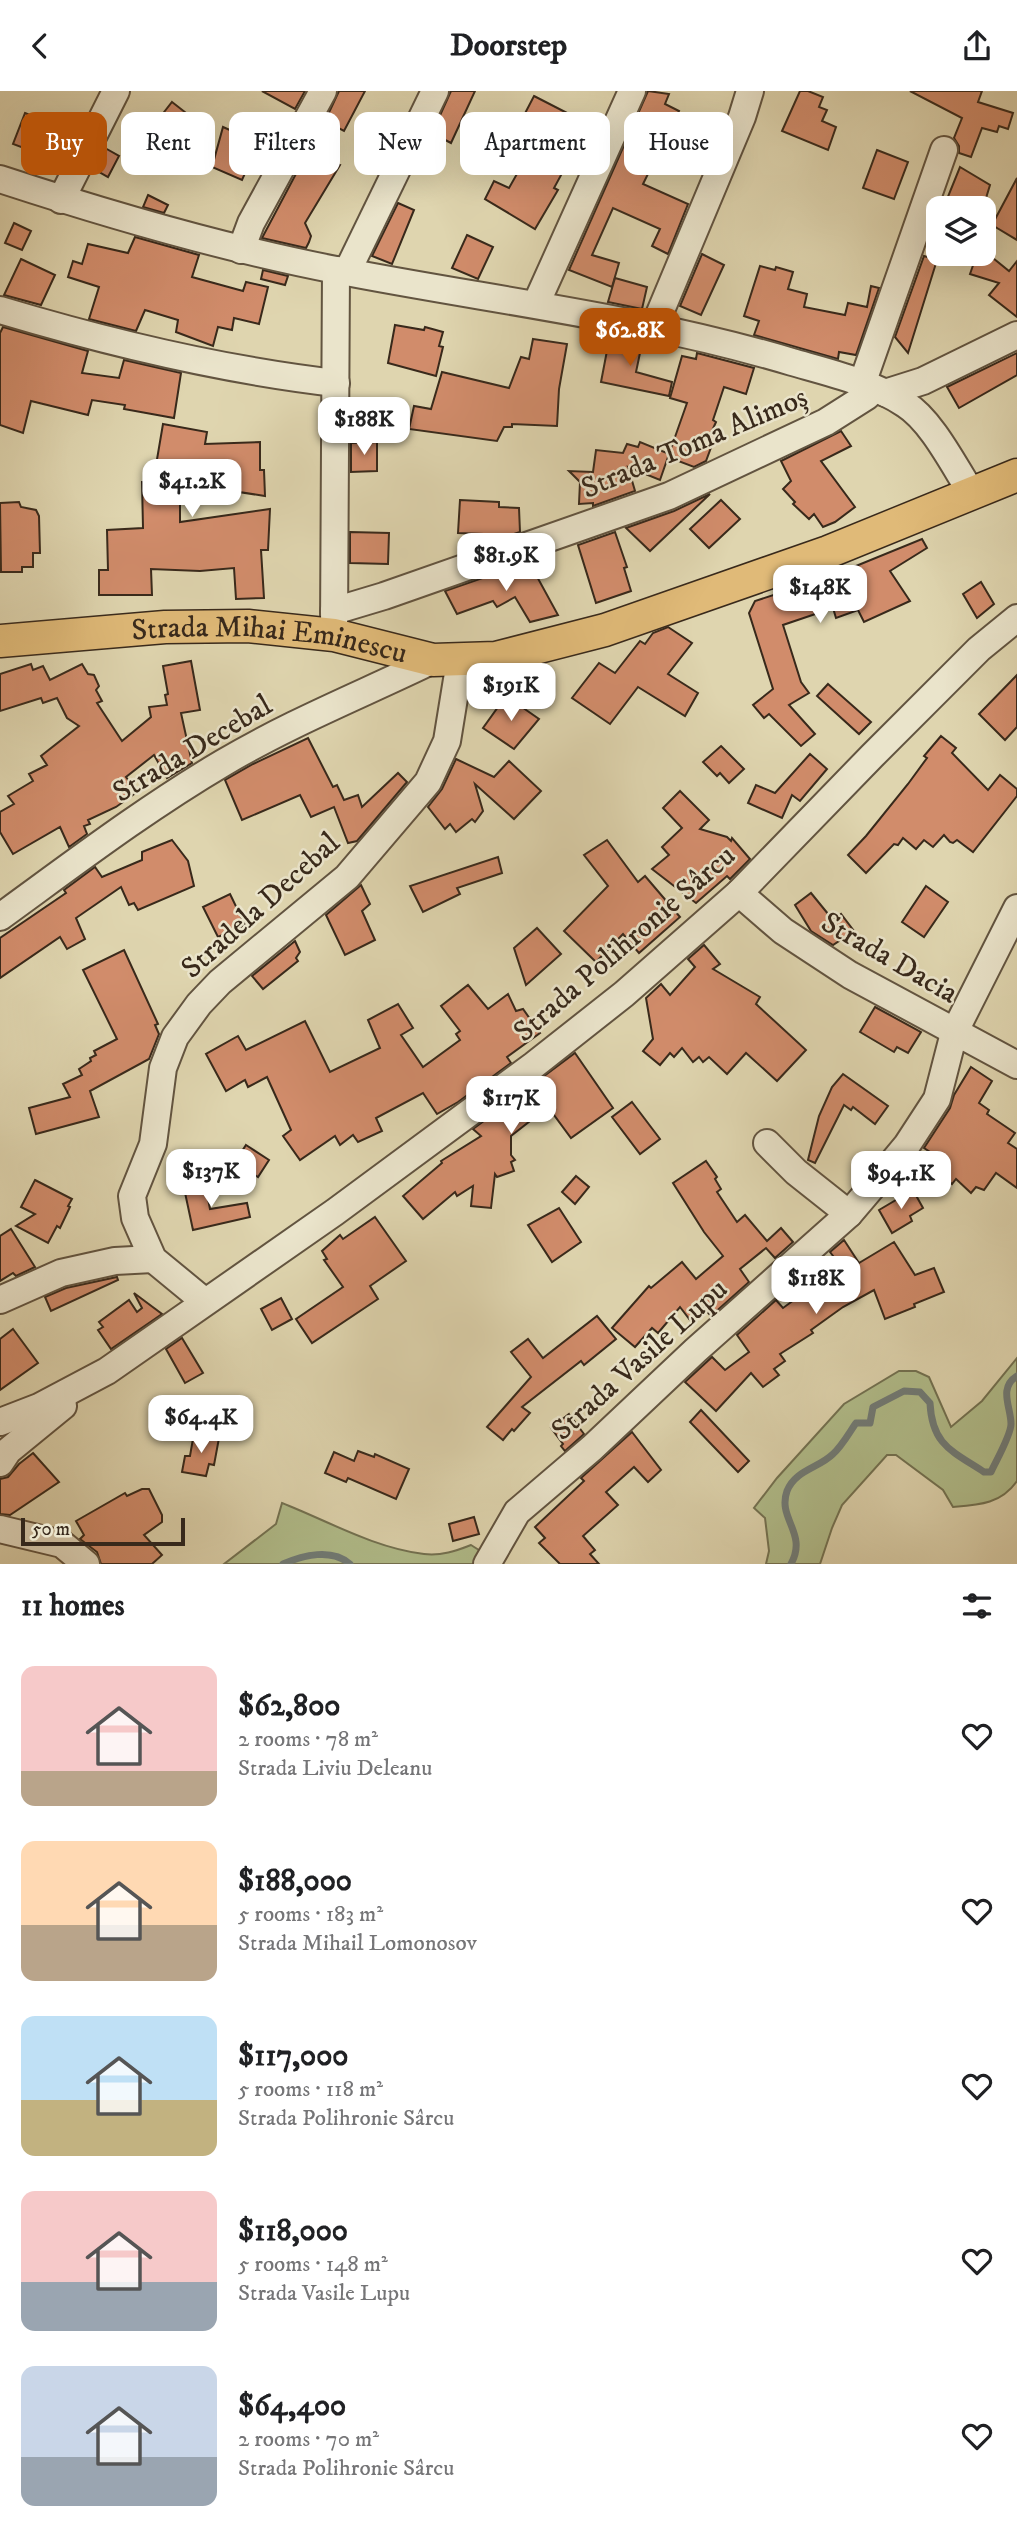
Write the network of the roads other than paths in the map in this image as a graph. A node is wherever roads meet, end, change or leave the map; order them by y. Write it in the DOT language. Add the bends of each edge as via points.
graph roads {
  1 [pos="116,91"];
  2 [pos="323,91"];
  3 [pos="435,91"];
  4 [pos="632,91"];
  5 [pos="750,91"];
  6 [pos="944,150"];
  7 [pos="0,179"];
  8 [pos="61,200"];
  9 [pos="241,250"];
  10 [pos="342,271"];
  11 [pos="536,304"];
  12 [pos="0,310"];
  13 [pos="654,327"];
  14 [pos="1017,335"];
  15 [pos="336,383"];
  16 [pos="873,389"];
  17 [pos="1017,475"];
  18 [pos="971,492"];
  19 [pos="1017,618"];
  20 [pos="334,623"];
  21 [pos="0,641"];
  22 [pos="447,661"];
  23 [pos="739,893"];
  24 [pos="1017,908"];
  25 [pos="0,918"];
  26 [pos="954,1033"];
  27 [pos="1017,1065"];
  28 [pos="767,1143"];
  29 [pos="849,1215"];
  30 [pos="153,1259"];
  31 [pos="0,1300"];
  32 [pos="204,1301"];
  33 [pos="81,1387"];
  34 [pos="0,1422"];
  35 [pos="0,1463"];
  36 [pos="0,1529"];
  37 [pos="86,1564"];
  38 [pos="487,1564"];
  1 -- 8 [label="street"];
  2 -- 9 [label="street"];
  3 -- 10 [label="street"];
  4 -- 11 [label="street"];
  5 -- 13 [label="street"];
  6 -- 16 [label="street"];
  7 -- 8 [label="street"];
  8 -- 9 [label="street"];
  9 -- 10 [label="street"];
  10 -- 11 [label="street"];
  10 -- 15 [label="street"];
  11 -- 13 [label="street"];
  12 -- 15 [label="street" via="179,357"];
  13 -- 16 [label="street" via="740,346"];
  14 -- 16 [label="street, Strada Toma Alimoș" via="923,381"];
  15 -- 20 [label="street"];
  16 -- 18 [label="street" via="907,405 929,428"];
  16 -- 20 [label="street, Strada Toma Alimoș" via="826,422 669,495 384,596"];
  17 -- 18 [label="main road, Strada Mihai Eminescu"];
  18 -- 22 [label="main road, Strada Mihai Eminescu" via="828,552 605,630 513,655"];
  19 -- 23 [label="street, Strada Polihronie Sârcu" via="979,649"];
  20 -- 21 [label="main road, Strada Mihai Eminescu" via="165,627"];
  20 -- 22 [label="main road, Strada Mihai Eminescu"];
  22 -- 25 [label="street, Strada Decebal" via="284,729 222,763"];
  22 -- 30 [label="street, Stradela Decebal" via="447,741 428,782 347,877 220,982 175,1037 163,1068 153,1144 132,1196 135,1218"];
  23 -- 26 [label="street, Strada Dacia" via="816,953"];
  23 -- 32 [label="street, Strada Polihronie Sârcu" via="534,1065 335,1212"];
  24 -- 26 [label="street, Strada Vasile Lupu"];
  26 -- 27 [label="street, Strada Dacia"];
  26 -- 29 [label="street, Strada Vasile Lupu" via="937,1099 907,1145"];
  28 -- 29 [label="street"];
  29 -- 38 [label="street, Strada Vasile Lupu" via="517,1512"];
  30 -- 31 [label="street" via="115,1261 61,1273"];
  30 -- 32 [label="street"];
  32 -- 33 [label="street, Strada Polihronie Sârcu"];
  33 -- 34 [label="street, Strada Polihronie Sârcu"];
  33 -- 35 [label="street, Strada Polihronie Sârcu"];
  36 -- 37 [label="street" via="62,1544"];
}
